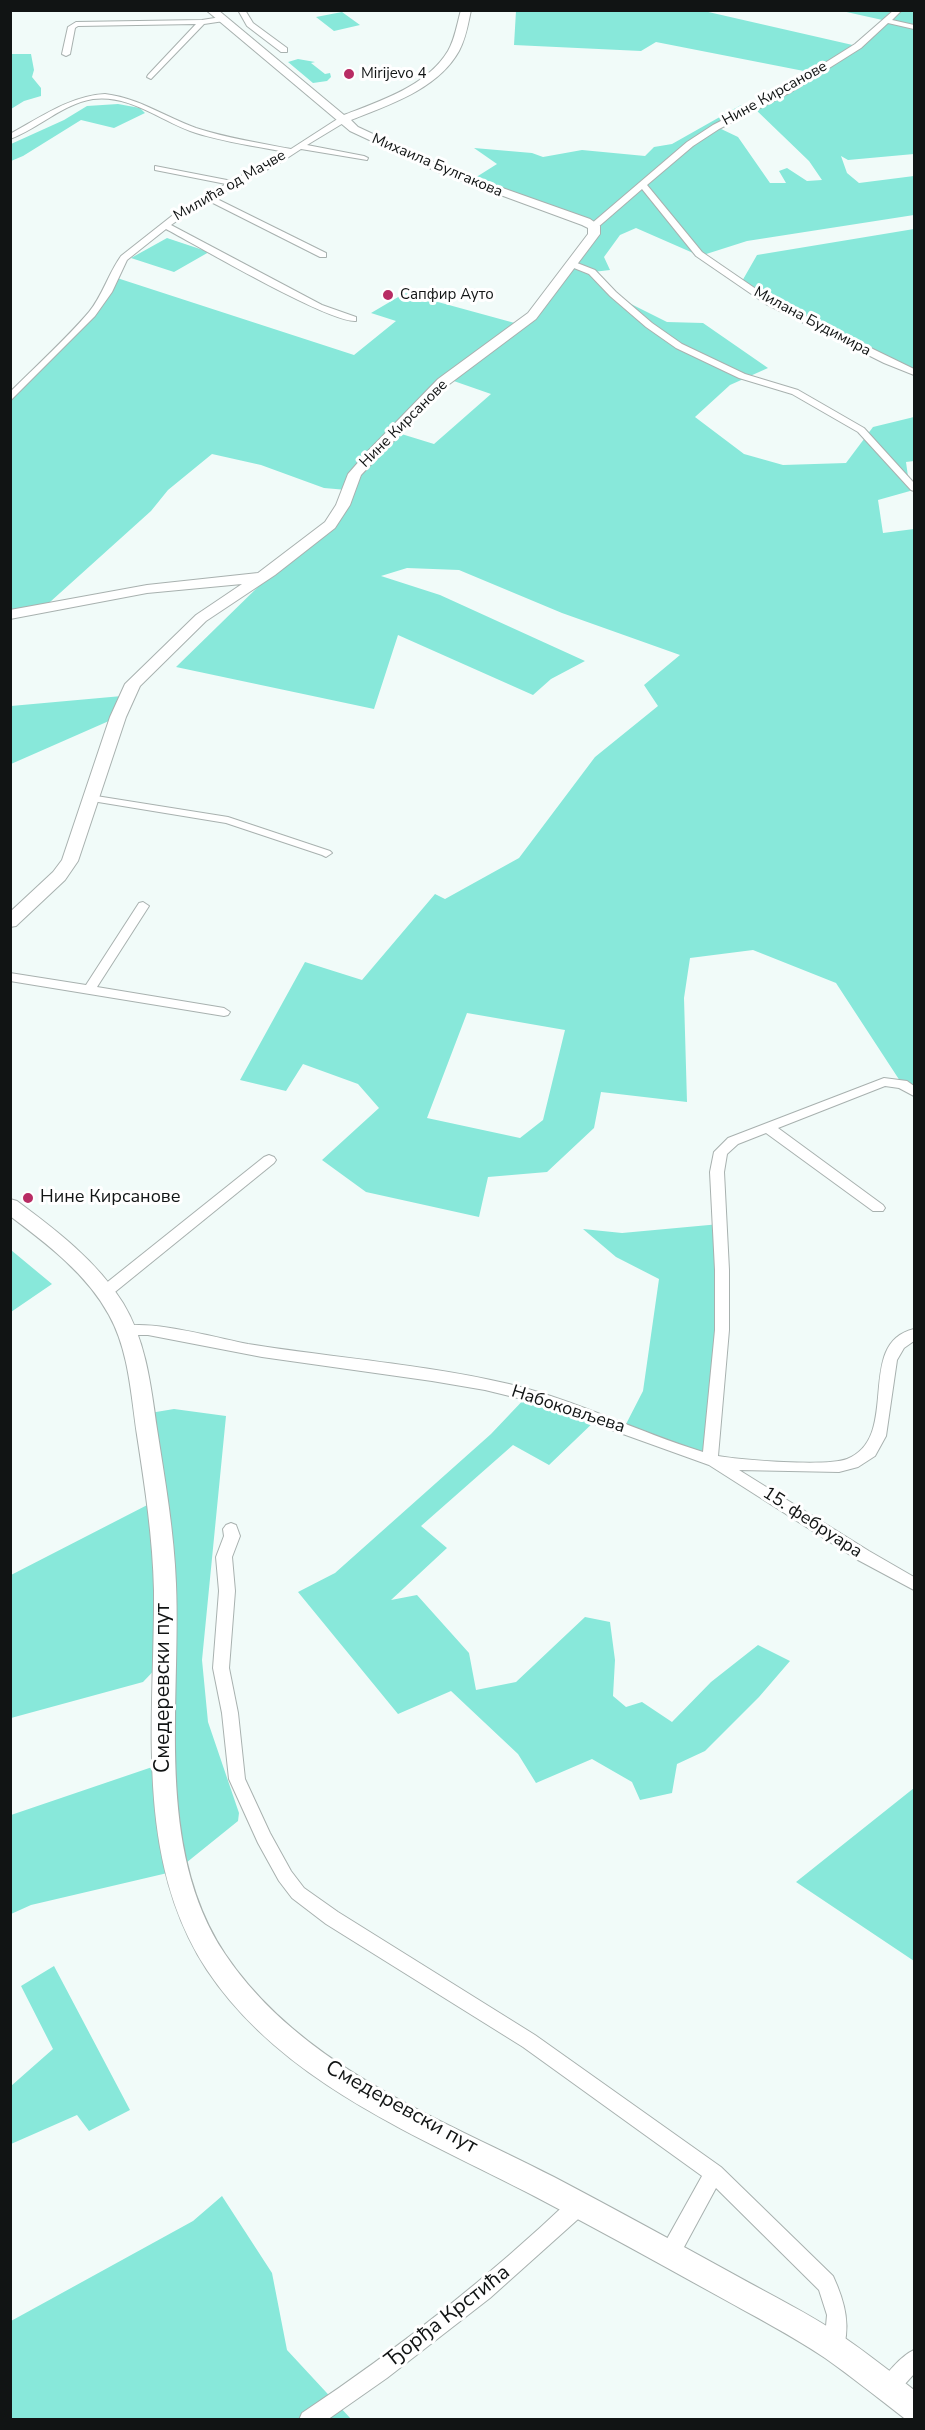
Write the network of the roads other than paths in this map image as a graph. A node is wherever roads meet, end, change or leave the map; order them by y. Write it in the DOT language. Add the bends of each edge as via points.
graph roads {
  1 [pos="211,10"];
  2 [pos="241,10"];
  3 [pos="466,10"];
  4 [pos="899,10"];
  5 [pos="221,19"];
  6 [pos="888,21"];
  7 [pos="202,22"];
  8 [pos="915,27"];
  9 [pos="284,50"];
  10 [pos="66,54"];
  11 [pos="151,77"];
  12 [pos="342,120"];
  13 [pos="10,137"];
  14 [pos="295,149"];
  15 [pos="364,158"];
  16 [pos="158,168"];
  17 [pos="232,183"];
  18 [pos="642,186"];
  19 [pos="207,196"];
  20 [pos="165,225"];
  21 [pos="594,226"];
  22 [pos="323,255"];
  23 [pos="572,264"];
  24 [pos="353,320"];
  25 [pos="915,372"];
  26 [pos="10,398"];
  27 [pos="915,488"];
  28 [pos="270,572"];
  29 [pos="10,615"];
  30 [pos="90,798"];
  31 [pos="326,853"];
  32 [pos="143,906"];
  33 [pos="10,922"];
  34 [pos="10,977"];
  35 [pos="88,990"];
  36 [pos="224,1012"];
  37 [pos="915,1092"];
  38 [pos="768,1128"];
  39 [pos="269,1160"];
  40 [pos="10,1206"];
  41 [pos="878,1208"];
  42 [pos="105,1292"];
  43 [pos="127,1331"];
  44 [pos="915,1334"];
  45 [pos="710,1460"];
  46 [pos="231,1528"];
  47 [pos="915,1584"];
  48 [pos="714,2173"];
  49 [pos="579,2205"];
  50 [pos="670,2253"];
  51 [pos="834,2348"];
  52 [pos="915,2361"];
  53 [pos="888,2388"];
  54 [pos="915,2408"];
  55 [pos="309,2420"];
  1 -- 5 [label="street, Михаила Булгакова"];
  2 -- 9 [label="street" via="250,24"];
  3 -- 12 [label="street" via="455,48 440,68 417,84"];
  4 -- 6 [label="street, Нине Кирсанове"];
  5 -- 7 [label="street"];
  5 -- 12 [label="street, Михаила Булгакова"];
  6 -- 8 [label="street"];
  6 -- 18 [label="street, Нине Кирсанове" via="858,46 788,90 704,134"];
  7 -- 10 [label="street" via="76,24"];
  7 -- 11 [label="street"];
  12 -- 14 [label="street, Милића од Мачве"];
  12 -- 21 [label="street, Михаила Булгакова" via="417,160"];
  13 -- 14 [label="street" via="65,108 101,97 146,107 183,125"];
  14 -- 15 [label="street"];
  14 -- 17 [label="street, Милића од Мачве"];
  16 -- 17 [label="street"];
  17 -- 19 [label="street, Милића од Мачве"];
  18 -- 21 [label="street, Нине Кирсанове"];
  18 -- 25 [label="street, Милана Будимира" via="700,256 769,302 887,362"];
  19 -- 20 [label="street, Милића од Мачве"];
  19 -- 22 [label="street"];
  20 -- 24 [label="street" via="319,307"];
  20 -- 26 [label="street, Милића од Мачве" via="121,261 108,292 92,314"];
  21 -- 23 [label="street, Нине Кирсанове" via="594,234"];
  23 -- 27 [label="street" via="592,272 649,325 679,346 742,376 795,392 861,430"];
  23 -- 28 [label="street, Нине Кирсанове" via="522,325 429,396 355,474 330,525"];
  28 -- 29 [label="street" via="249,579 147,589"];
  28 -- 30 [label="street, Нине Кирсанове" via="201,618 134,684 118,717"];
  30 -- 31 [label="street" via="228,820"];
  30 -- 33 [label="street, Нине Кирсанове" via="70,861"];
  32 -- 35 [label="street"];
  34 -- 35 [label="street"];
  35 -- 36 [label="street"];
  37 -- 38 [label="street" via="902,1084 884,1082"];
  38 -- 41 [label="street"];
  38 -- 45 [label="street" via="726,1147 721,1152 717,1172 722,1330"];
  39 -- 42 [label="street"];
  40 -- 42 [label="street, Смедеревски пут" via="76,1259"];
  42 -- 43 [label="street, Смедеревски пут"];
  43 -- 45 [label="street, Набоковљева" via="148,1330 512,1390"];
  43 -- 49 [label="street, Смедеревски пут" via="141,1393 163,1548 166,1824 176,1871 201,1935 226,1975 251,2004 314,2060 410,2118"];
  44 -- 45 [label="street, Набоковљева" via="905,1338 891,1354 879,1441 869,1454 833,1468"];
  45 -- 47 [label="street, 15. фебруара" via="879,1566"];
  46 -- 48 [label="street" via="224,1557 228,1591 221,1668 237,1779 285,1876 298,1893 332,1918 529,2041"];
  48 -- 50 [label="street"];
  48 -- 51 [label="street" via="826,2283 839,2321"];
  49 -- 50 [label="street, Смедеревски пут"];
  49 -- 55 [label="street, Ђорђа Крстића" via="486,2289 358,2388"];
  50 -- 51 [label="street, Смедеревски пут"];
  51 -- 53 [label="street, Смедеревски пут"];
  52 -- 53 [label="street"];
  53 -- 54 [label="street, Смедеревски пут"];
}
